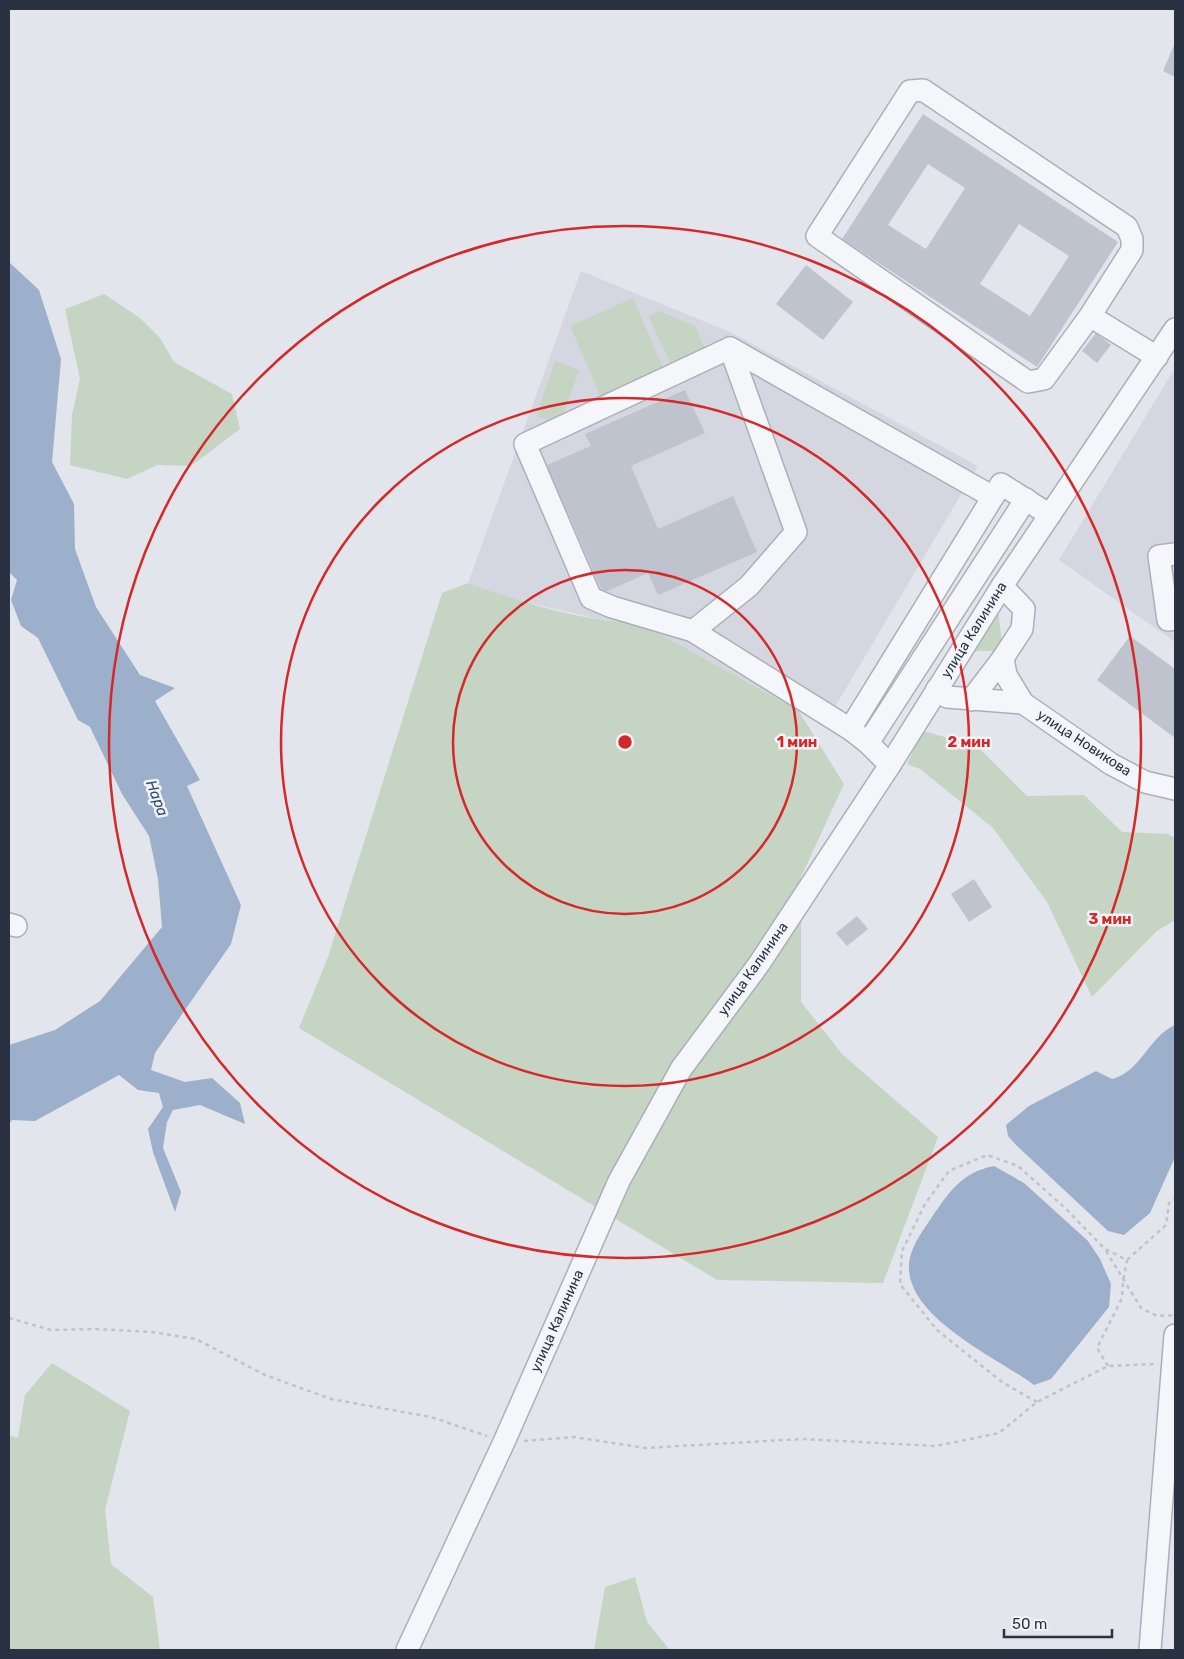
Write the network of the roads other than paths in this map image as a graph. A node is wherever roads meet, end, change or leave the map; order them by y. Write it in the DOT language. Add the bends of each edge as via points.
graph roads {
  1 [pos="1090,316"];
  2 [pos="1175,329"];
  3 [pos="730,348"];
  4 [pos="1157,357"];
  5 [pos="993,497"];
  6 [pos="1026,499"];
  7 [pos="1050,515"];
  8 [pos="1175,554"];
  9 [pos="1002,586"];
  10 [pos="1175,619"];
  11 [pos="693,631"];
  12 [pos="1003,658"];
  13 [pos="937,689"];
  14 [pos="972,700"];
  15 [pos="1023,703"];
  16 [pos="850,728"];
  17 [pos="868,743"];
  18 [pos="890,765"];
  19 [pos="1175,789"];
  20 [pos="1175,1339"];
  21 [pos="1167,1544"];
  22 [pos="406,1650"];
  23 [pos="1150,1650"];
  1 -- 1 [label="street" via="1132,250 1127,227 923,90 910,91 817,236 1028,382 1044,379"];
  1 -- 4 [label="street"];
  2 -- 4 [label="street, улица Калинина"];
  3 -- 5 [label="street"];
  3 -- 11 [label="street" via="796,532 749,586"];
  3 -- 11 [label="street" via="524,444 591,598"];
  4 -- 7 [label="street, улица Калинина"];
  5 -- 6 [label="street" via="1001,484"];
  5 -- 16 [label="street"];
  6 -- 7 [label="street"];
  6 -- 17 [label="street"];
  7 -- 9 [label="street, улица Калинина"];
  8 -- 10 [label="street" via="1159,556 1168,620"];
  9 -- 12 [label="street" via="1024,609 1022,629"];
  9 -- 13 [label="street, улица Калинина"];
  11 -- 16 [label="street"];
  12 -- 14 [label="street"];
  12 -- 15 [label="street" via="1006,674"];
  13 -- 14 [label="street" via="947,697"];
  13 -- 18 [label="street, улица Калинина"];
  14 -- 15 [label="street"];
  15 -- 19 [label="street, улица Новикова" via="1111,764 1145,782"];
  16 -- 17 [label="street"];
  17 -- 18 [label="street"];
  18 -- 22 [label="street, улица Калинина" via="759,964 681,1069 639,1142"];
  20 -- 21 [label="street"];
  21 -- 23 [label="street"];
}
